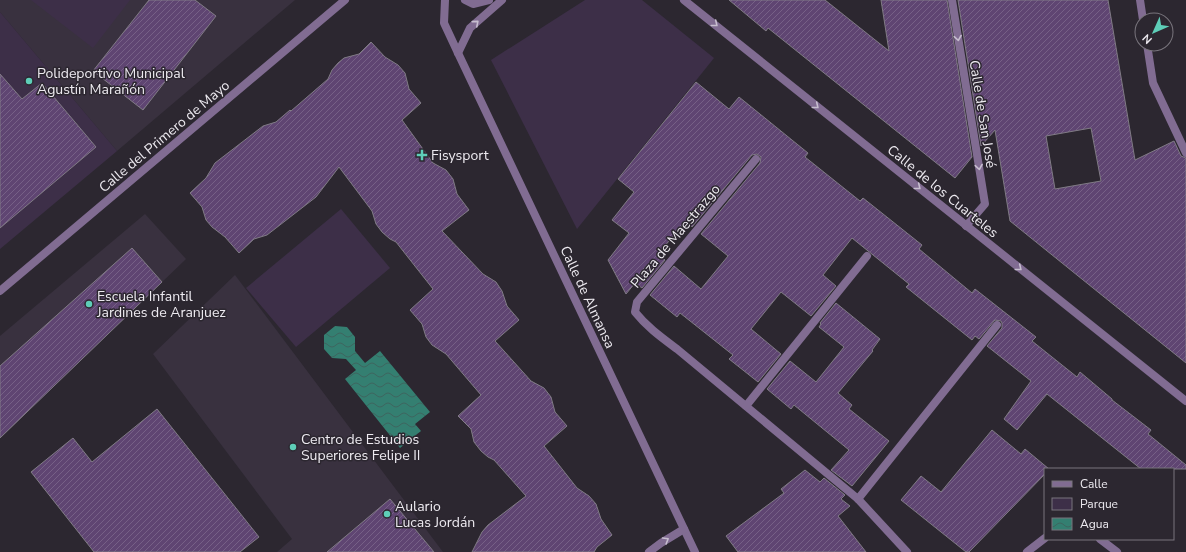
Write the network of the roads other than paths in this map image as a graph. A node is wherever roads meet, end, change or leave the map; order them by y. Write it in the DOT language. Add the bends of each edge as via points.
graph roads {
  1 [pos="345,0"];
  2 [pos="445,0"];
  3 [pos="465,0"];
  4 [pos="489,0"];
  5 [pos="502,0"];
  6 [pos="684,0"];
  7 [pos="952,0"];
  8 [pos="1140,0"];
  9 [pos="1142,12"];
  10 [pos="1148,52"];
  11 [pos="458,53"];
  12 [pos="1186,153"];
  13 [pos="756,159"];
  14 [pos="966,226"];
  15 [pos="867,256"];
  16 [pos="0,291"];
  17 [pos="997,324"];
  18 [pos="1186,401"];
  19 [pos="746,406"];
  20 [pos="858,499"];
  21 [pos="684,529"];
  22 [pos="1044,539"];
  23 [pos="1101,540"];
  24 [pos="649,552"];
  25 [pos="695,552"];
  26 [pos="907,552"];
  27 [pos="1026,552"];
  28 [pos="1117,552"];
  1 -- 16 [label="street, Calle del Primero de Mayo"];
  2 -- 11 [label="street, Calle de Almansa" via="444,23"];
  3 -- 4 [label="street" via="473,4"];
  11 -- 5 [label="street, one-way" via="470,28"];
  6 -- 14 [label="street, Calle de los Cuarteles, one-way"];
  7 -- 14 [label="street, Calle de San José, one-way" via="985,204"];
  8 -- 9 [label="street"];
  10 -- 12 [label="street" via="1153,83"];
  11 -- 21 [label="street, Calle de Almansa"];
  13 -- 19 [label="street, Plaza de Maestrazgo" via="637,302 635,312 652,331"];
  14 -- 18 [label="street, Calle de los Cuarteles, one-way"];
  15 -- 19 [label="street"];
  17 -- 20 [label="street"];
  19 -- 20 [label="street, Plaza de Maestrazgo"];
  20 -- 26 [label="street, Plaza de Maestrazgo"];
  24 -- 21 [label="street, one-way"];
  21 -- 25 [label="street, Calle de Almansa"];
  22 -- 27 [label="street"];
  23 -- 28 [label="street"];
}
